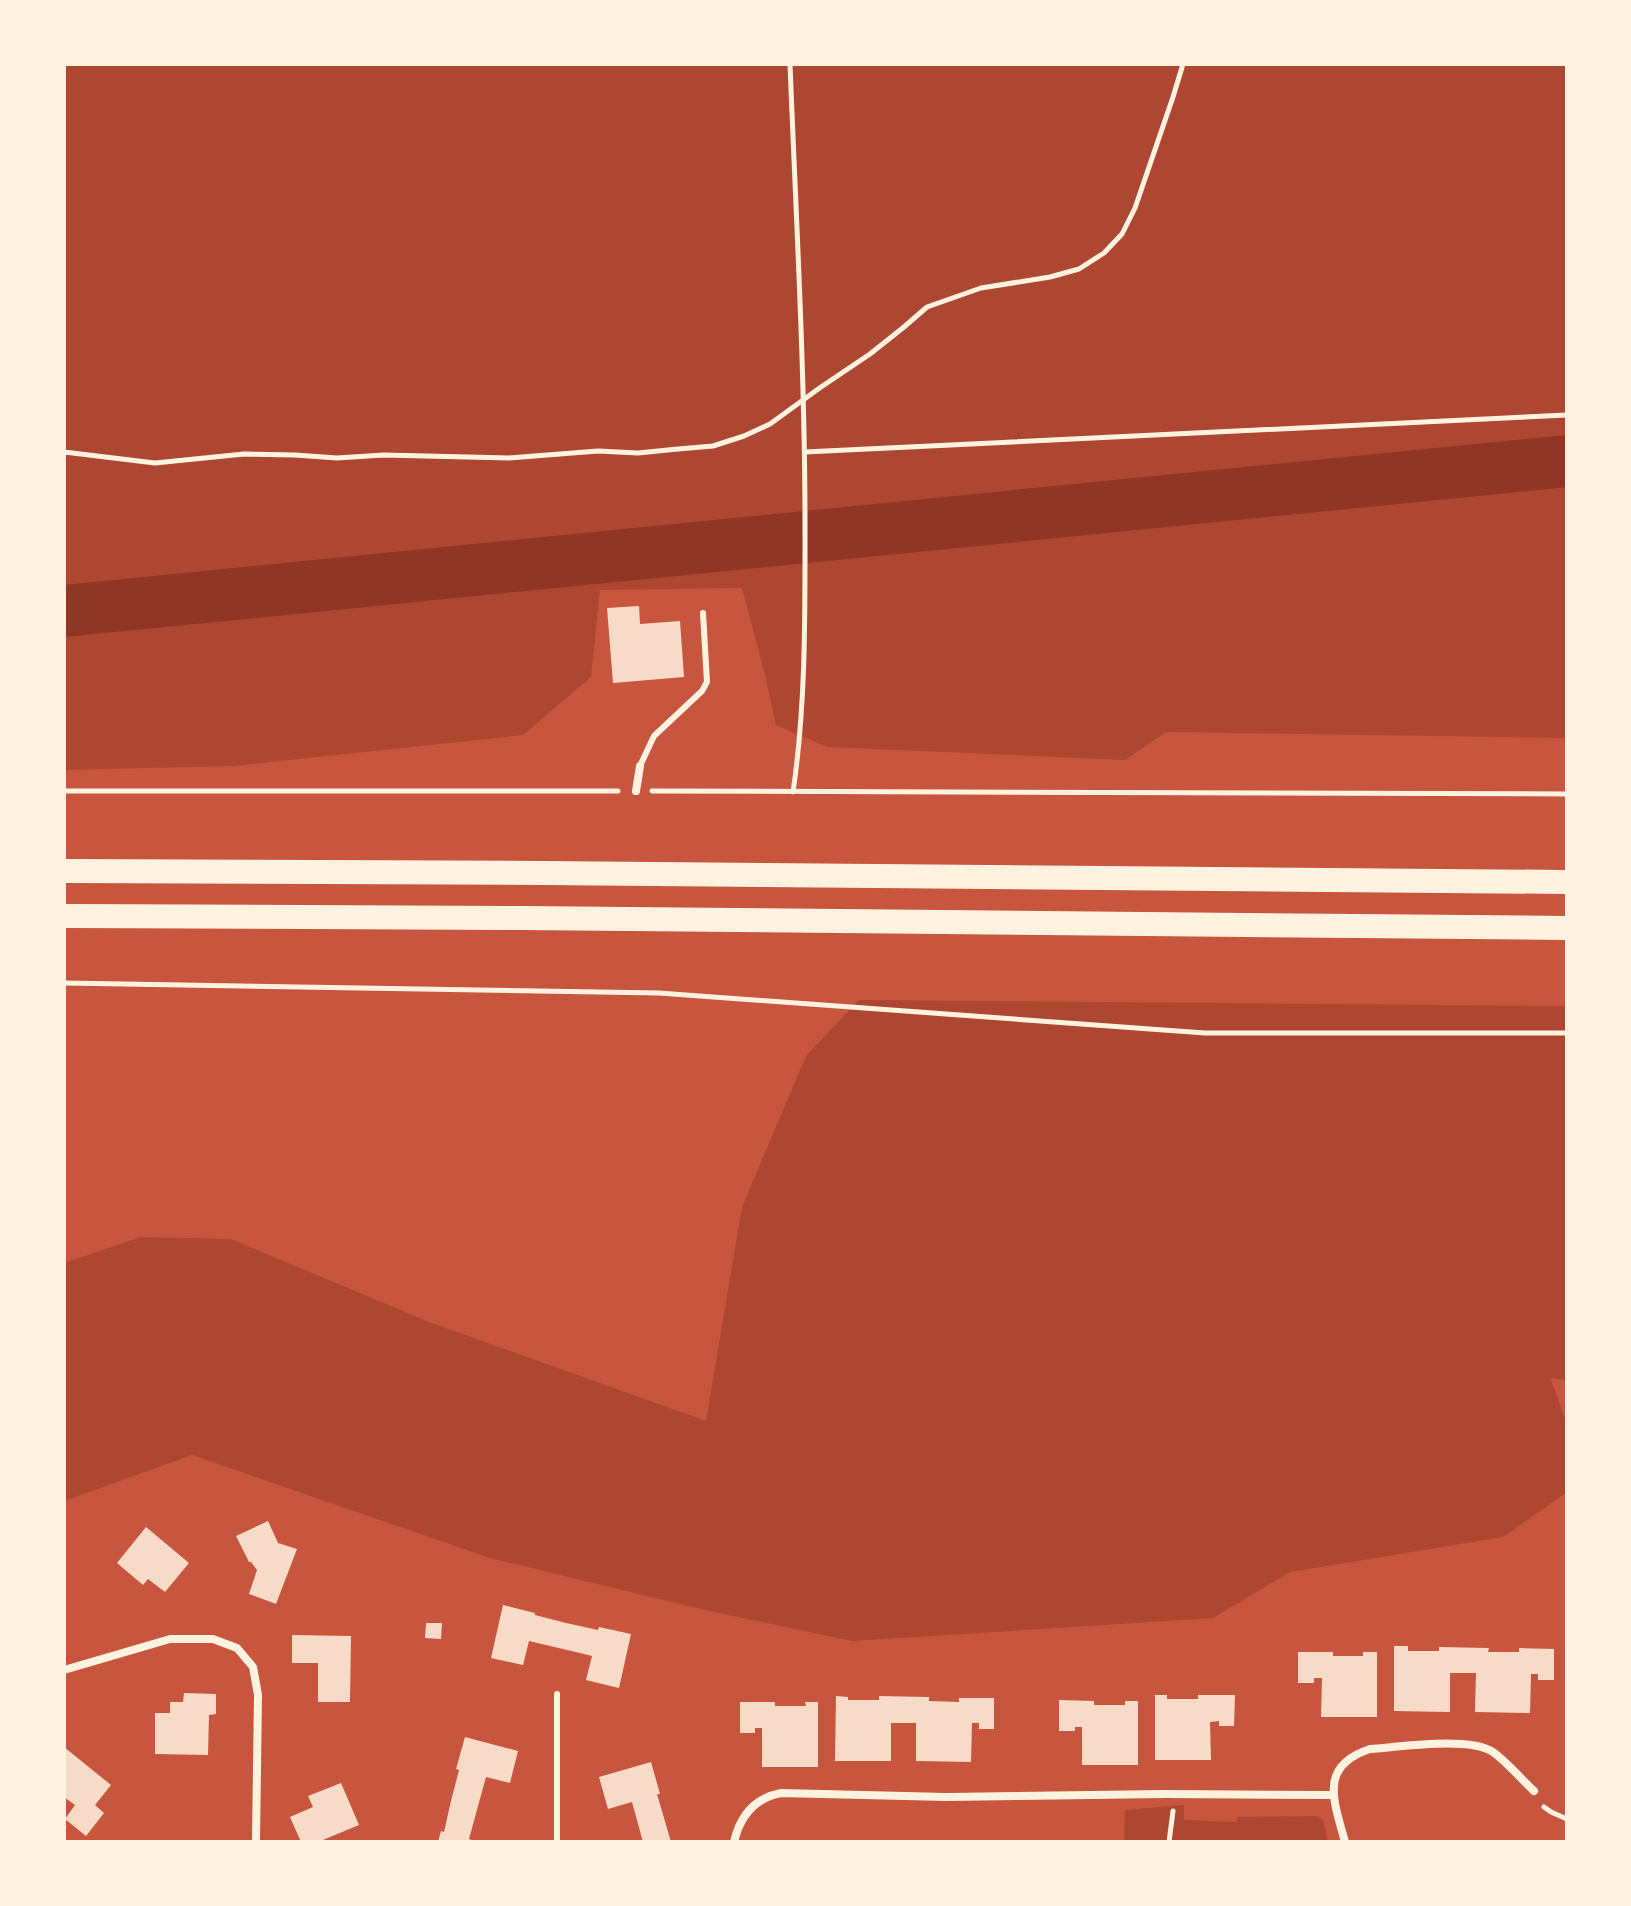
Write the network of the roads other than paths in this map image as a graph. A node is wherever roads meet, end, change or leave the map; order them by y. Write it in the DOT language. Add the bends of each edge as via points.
graph roads {
  1 [pos="703,613"];
  2 [pos="640,766"];
  3 [pos="636,791"];
  4 [pos="64,871"];
  5 [pos="1567,882"];
  6 [pos="64,916"];
  7 [pos="1567,928"];
  8 [pos="64,1670"];
  9 [pos="557,1694"];
  10 [pos="1534,1791"];
  11 [pos="1332,1795"];
  12 [pos="256,1842"];
  13 [pos="557,1842"];
  14 [pos="734,1842"];
  15 [pos="1345,1842"];
  1 -- 2 [label="lane" via="707,682 654,736"];
  2 -- 3 [label="street"];
  4 -- 5 [label="highway"];
  6 -- 7 [label="highway"];
  8 -- 12 [label="street" via="170,1639 213,1639 237,1648 253,1667 258,1695"];
  9 -- 13 [label="lane"];
  10 -- 11 [label="street" via="1492,1752 1463,1744 1357,1753 1343,1763"];
  11 -- 14 [label="street" via="781,1793 756,1804"];
  11 -- 15 [label="street"];
}
